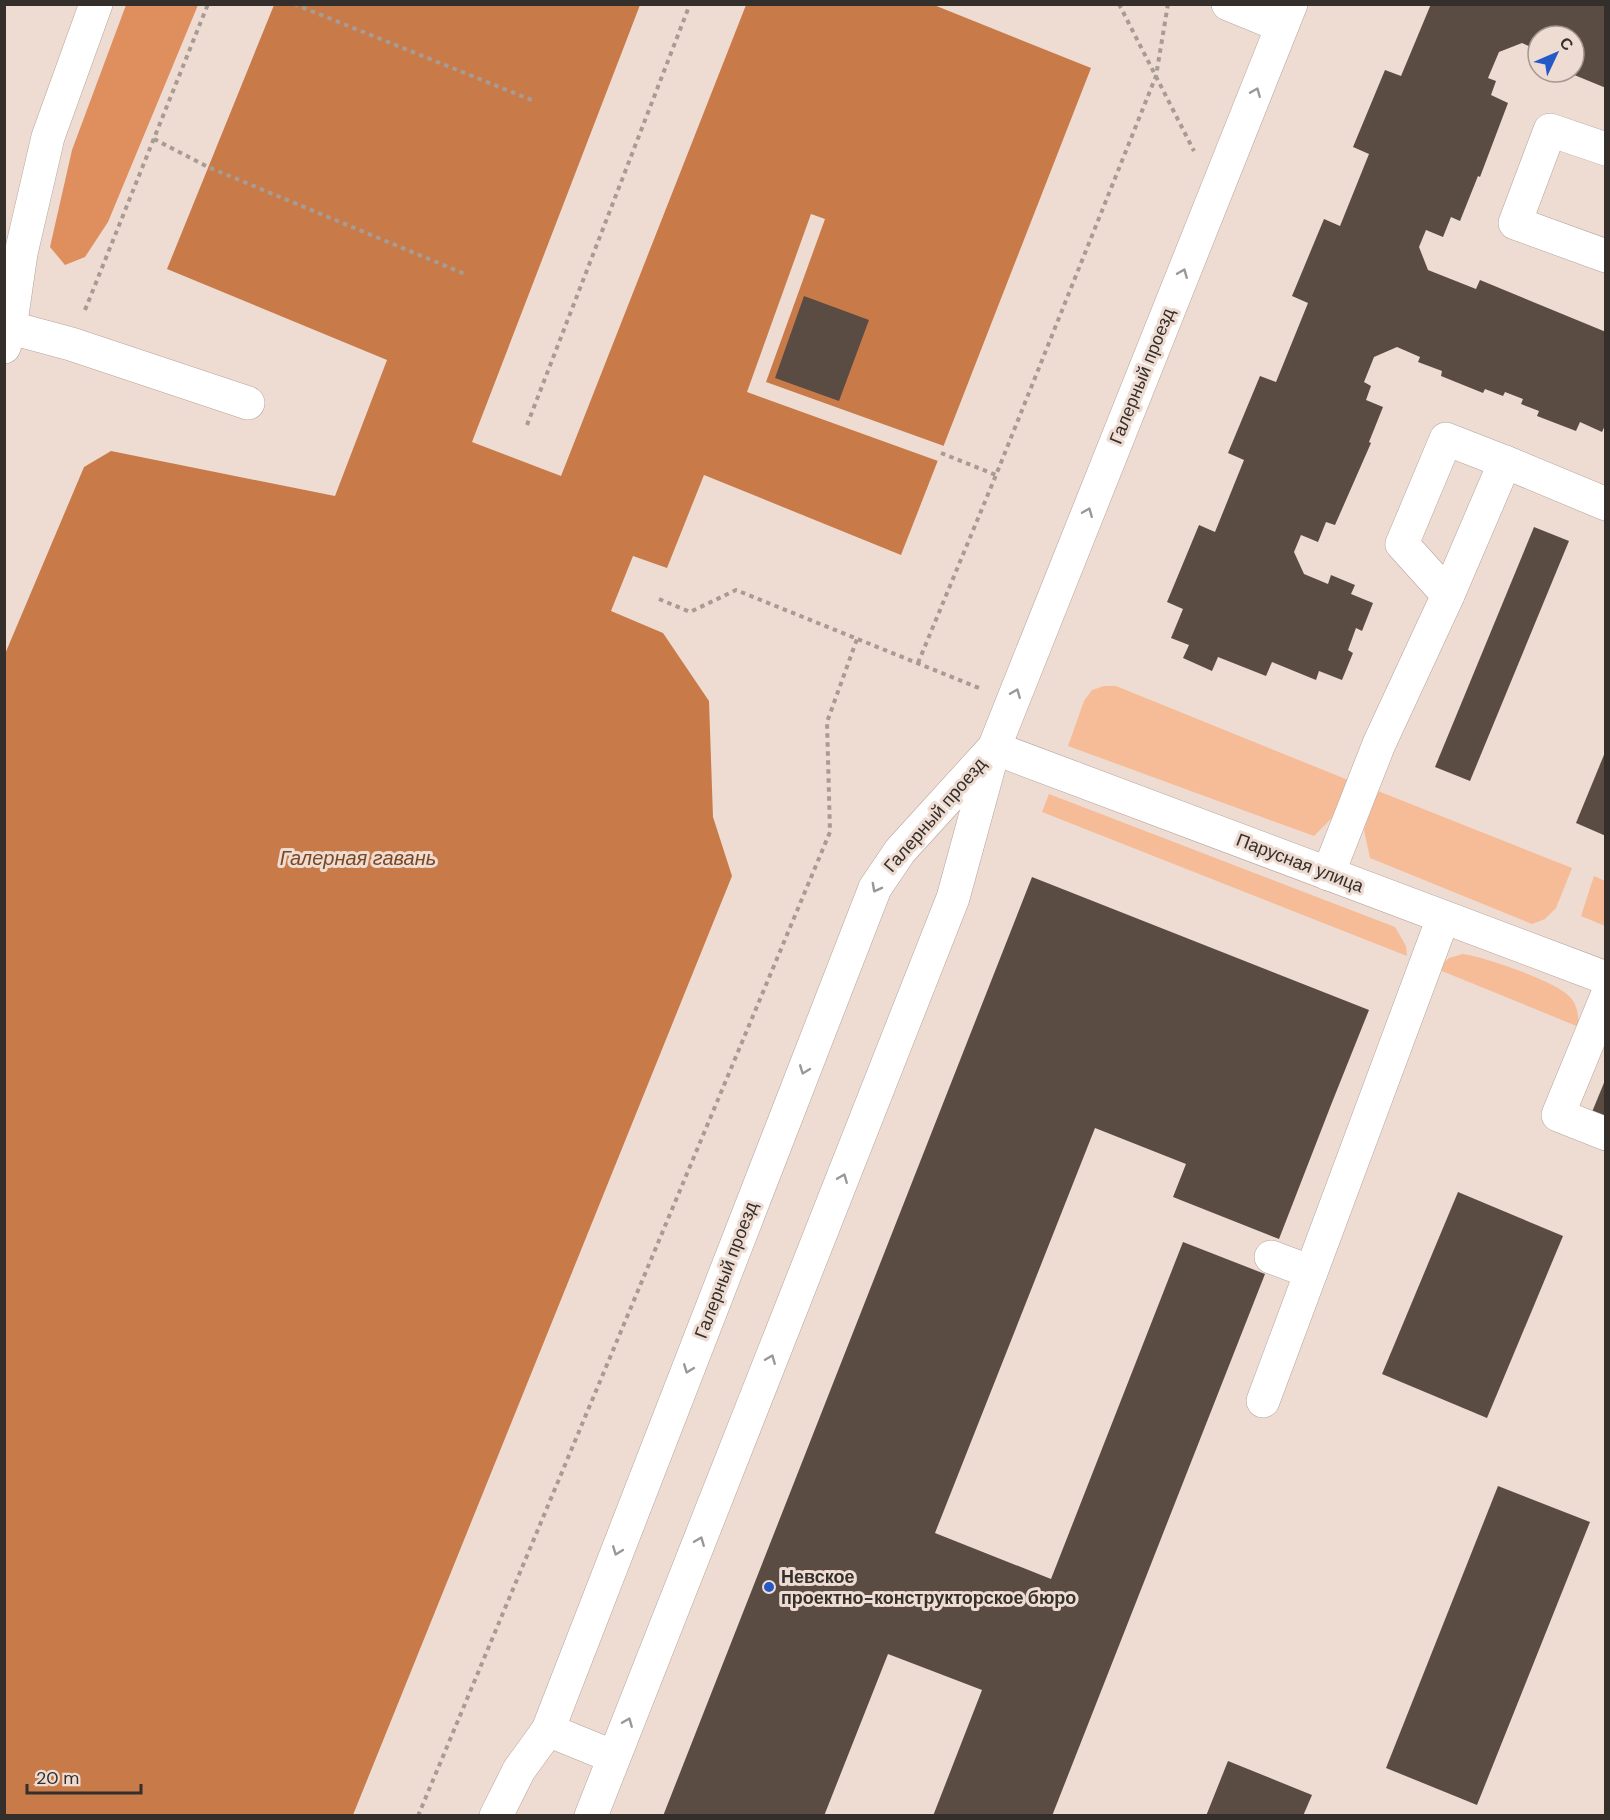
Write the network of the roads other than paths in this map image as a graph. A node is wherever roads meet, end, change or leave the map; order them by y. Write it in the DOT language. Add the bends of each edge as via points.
graph roads {
  1 [pos="96,4"];
  2 [pos="1228,4"];
  3 [pos="1287,15"];
  4 [pos="1605,149"];
  5 [pos="1605,256"];
  6 [pos="6,334"];
  7 [pos="248,403"];
  8 [pos="1505,462"];
  9 [pos="1605,504"];
  10 [pos="1448,596"];
  11 [pos="994,748"];
  12 [pos="1328,874"];
  13 [pos="1443,918"];
  14 [pos="1605,978"];
  15 [pos="1605,998"];
  16 [pos="1605,1134"];
  17 [pos="1271,1257"];
  18 [pos="1311,1272"];
  19 [pos="1263,1401"];
  20 [pos="548,1730"];
  21 [pos="614,1757"];
  22 [pos="496,1815"];
  23 [pos="591,1815"];
  1 -- 6 [label="street" via="48,137"];
  2 -- 3 [label="street"];
  11 -- 3 [label="street, Галерный проезд, one-way"];
  4 -- 5 [label="street" via="1550,129 1515,223"];
  6 -- 7 [label="street" via="71,344"];
  8 -- 9 [label="street"];
  8 -- 10 [label="street"];
  8 -- 10 [label="street" via="1446,440 1402,544"];
  10 -- 12 [label="street" via="1379,744"];
  11 -- 12 [label="street, Парусная улица"];
  11 -- 20 [label="street, Галерный проезд, one-way" via="900,851 875,888"];
  21 -- 11 [label="street, Галерный проезд, one-way" via="953,898"];
  12 -- 13 [label="street, Парусная улица"];
  13 -- 14 [label="street, Парусная улица"];
  13 -- 18 [label="street"];
  15 -- 16 [label="street" via="1558,1115"];
  17 -- 18 [label="street"];
  18 -- 19 [label="street"];
  20 -- 21 [label="street"];
  20 -- 22 [label="street, Галерный проезд" via="519,1770"];
  21 -- 23 [label="street, Галерный проезд"];
}
